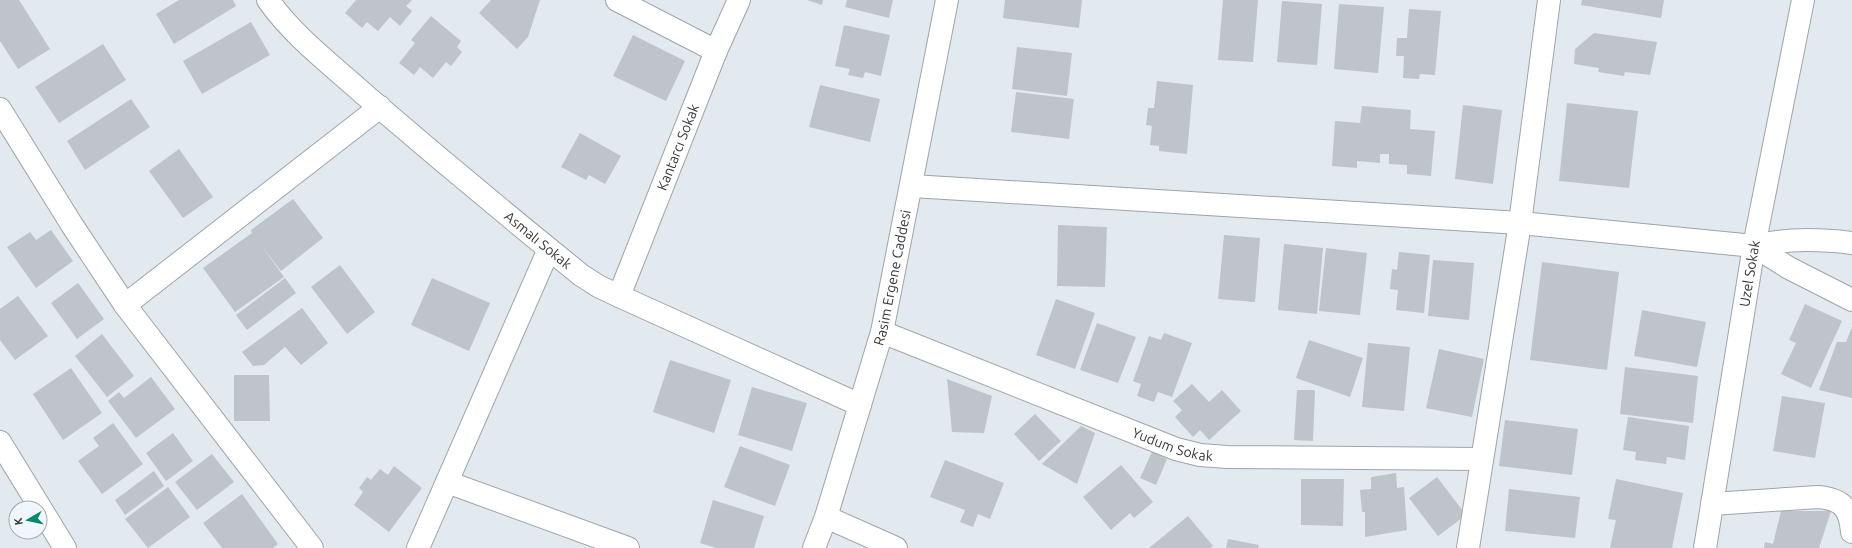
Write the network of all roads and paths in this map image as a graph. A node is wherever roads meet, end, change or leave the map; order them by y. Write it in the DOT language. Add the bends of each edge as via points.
graph roads {
  1 [pos="268,0"];
  2 [pos="617,0"];
  3 [pos="739,0"];
  4 [pos="947,0"];
  5 [pos="1549,0"];
  6 [pos="1803,0"];
  7 [pos="716,51"];
  8 [pos="380,107"];
  9 [pos="0,109"];
  10 [pos="912,186"];
  11 [pos="1520,223"];
  12 [pos="1852,243"];
  13 [pos="1754,246"];
  14 [pos="549,249"];
  15 [pos="619,296"];
  16 [pos="1852,300"];
  17 [pos="125,305"];
  18 [pos="882,332"];
  19 [pos="860,405"];
  20 [pos="0,442"];
  21 [pos="1482,459"];
  22 [pos="447,482"];
  23 [pos="1712,504"];
  24 [pos="826,517"];
  25 [pos="1852,532"];
  26 [pos="65,548"];
  27 [pos="312,548"];
  28 [pos="418,548"];
  29 [pos="628,548"];
  30 [pos="814,548"];
  31 [pos="896,548"];
  32 [pos="1468,548"];
  33 [pos="1705,548"];
  34 [pos="1849,548"];
  1 -- 8 [label="street, Asmalı Sokak" via="285,22"];
  2 -- 7 [label="street"];
  3 -- 7 [label="street, Kantarcı Sokak"];
  4 -- 10 [label="street, Rasim Ergene Caddesi"];
  5 -- 11 [label="street"];
  6 -- 13 [label="street, Uzel Sokak"];
  7 -- 15 [label="street, Kantarcı Sokak"];
  8 -- 14 [label="street, Asmalı Sokak"];
  8 -- 17 [label="street"];
  9 -- 17 [label="street"];
  10 -- 11 [label="street"];
  10 -- 18 [label="street, Rasim Ergene Caddesi"];
  11 -- 13 [label="street"];
  11 -- 21 [label="street"];
  12 -- 13 [label="street" via="1793,240"];
  13 -- 16 [label="street" via="1789,268"];
  13 -- 23 [label="street, Uzel Sokak"];
  14 -- 15 [label="street, Asmalı Sokak" via="586,279"];
  14 -- 22 [label="street"];
  15 -- 19 [label="street, Asmalı Sokak"];
  17 -- 27 [label="street"];
  18 -- 19 [label="street, Rasim Ergene Caddesi"];
  18 -- 21 [label="street, Yudum Sokak" via="1176,449 1200,455"];
  19 -- 24 [label="street, Rasim Ergene Caddesi"];
  20 -- 26 [label="street"];
  21 -- 32 [label="street"];
  22 -- 28 [label="street"];
  22 -- 29 [label="street"];
  23 -- 25 [label="street" via="1830,498 1847,510"];
  23 -- 33 [label="street, Uzel Sokak"];
  24 -- 30 [label="street, Rasim Ergene Caddesi"];
  24 -- 31 [label="street"];
  25 -- 34 [label="street"];
}
